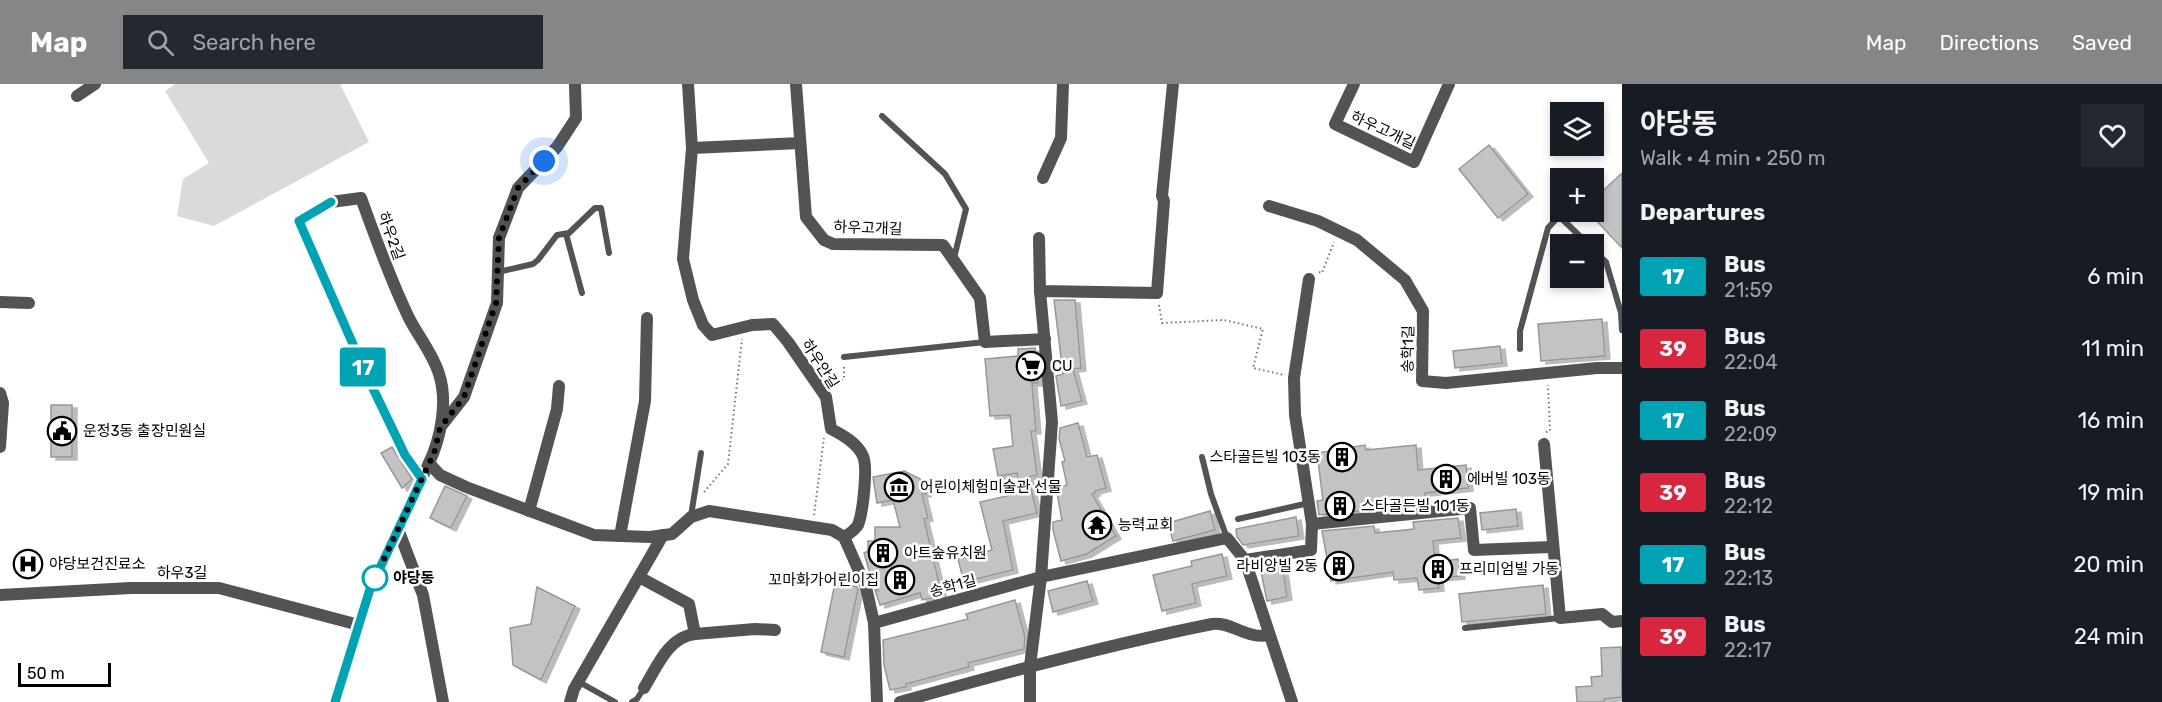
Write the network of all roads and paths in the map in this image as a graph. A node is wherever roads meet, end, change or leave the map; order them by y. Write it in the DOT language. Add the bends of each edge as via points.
graph roads {
  1 [pos="95,84"];
  2 [pos="575,84"];
  3 [pos="688,84"];
  4 [pos="796,84"];
  5 [pos="1063,84"];
  6 [pos="1173,84"];
  7 [pos="1354,84"];
  8 [pos="1449,84"];
  9 [pos="77,96"];
  10 [pos="882,116"];
  11 [pos="800,143"];
  12 [pos="692,148"];
  13 [pos="1043,178"];
  14 [pos="1269,206"];
  15 [pos="1554,222"];
  16 [pos="1568,222"];
  17 [pos="1338,231"];
  18 [pos="566,234"];
  19 [pos="1579,234"];
  20 [pos="1039,238"];
  21 [pos="609,253"];
  22 [pos="953,260"];
  23 [pos="1604,260"];
  24 [pos="498,272"];
  25 [pos="1310,274"];
  26 [pos="1040,291"];
  27 [pos="582,293"];
  28 [pos="1156,293"];
  29 [pos="0,302"];
  30 [pos="29,303"];
  31 [pos="647,318"];
  32 [pos="743,328"];
  33 [pos="1622,330"];
  34 [pos="1044,339"];
  35 [pos="985,342"];
  36 [pos="1520,350"];
  37 [pos="844,357"];
  38 [pos="1622,368"];
  39 [pos="1548,373"];
  40 [pos="1294,378"];
  41 [pos="559,386"];
  42 [pos="0,393"];
  43 [pos="826,397"];
  44 [pos="440,428"];
  45 [pos="831,429"];
  46 [pos="1544,444"];
  47 [pos="0,447"];
  48 [pos="701,453"];
  49 [pos="1202,457"];
  50 [pos="429,463"];
  51 [pos="422,479"];
  52 [pos="1309,503"];
  53 [pos="529,511"];
  54 [pos="692,512"];
  55 [pos="1238,519"];
  56 [pos="1312,524"];
  57 [pos="813,527"];
  58 [pos="398,529"];
  59 [pos="663,535"];
  60 [pos="620,536"];
  61 [pos="844,537"];
  62 [pos="1227,538"];
  63 [pos="1553,547"];
  64 [pos="1245,560"];
  65 [pos="639,577"];
  66 [pos="1041,577"];
  67 [pos="0,596"];
  68 [pos="1560,618"];
  69 [pos="1622,621"];
  70 [pos="874,623"];
  71 [pos="359,625"];
  72 [pos="1465,628"];
  73 [pos="775,630"];
  74 [pos="695,634"];
  75 [pos="1269,635"];
  76 [pos="1030,666"];
  77 [pos="579,682"];
  78 [pos="644,688"];
  79 [pos="335,702"];
  80 [pos="443,702"];
  81 [pos="570,702"];
  82 [pos="615,702"];
  83 [pos="632,702"];
  84 [pos="877,702"];
  85 [pos="900,702"];
  86 [pos="1030,702"];
  87 [pos="1292,702"];
  1 -- 9 [label="street"];
  2 -- 24 [label="street" via="576,118 557,147 518,188 499,238"];
  3 -- 12 [label="street"];
  4 -- 11 [label="street, 하우고개길"];
  5 -- 13 [label="street" via="1061,138"];
  6 -- 28 [label="street"];
  7 -- 8 [label="street, 하우고개길" via="1335,124 1414,162"];
  10 -- 22 [label="lane" via="945,174 966,210"];
  11 -- 12 [label="street"];
  11 -- 22 [label="street, 하우고개길" via="806,217 824,240 832,244 943,245"];
  12 -- 32 [label="street, 하우안길" via="683,259 693,300 703,325 712,334"];
  14 -- 17 [label="street, 송학1길"];
  15 -- 36 [label="lane" via="1548,228 1535,271 1520,331"];
  16 -- 19 [label="lane"];
  17 -- 25 [label="path" via="1322,273"];
  17 -- 39 [label="street, 송학1길" via="1357,240 1406,280 1423,311 1422,381 1446,383"];
  18 -- 21 [label="lane" via="595,208 602,208"];
  18 -- 24 [label="lane" via="557,235 532,264"];
  18 -- 27 [label="lane"];
  20 -- 26 [label="street"];
  22 -- 35 [label="street" via="981,298"];
  23 -- 33 [label="lane" via="1621,313"];
  24 -- 44 [label="street" via="496,303 464,397"];
  25 -- 40 [label="street"];
  26 -- 28 [label="street"];
  26 -- 34 [label="street"];
  28 -- 40 [label="path" via="1162,323 1224,320 1263,329 1253,368"];
  29 -- 30 [label="street"];
  31 -- 60 [label="street" via="645,401"];
  32 -- 43 [label="street, 하우안길" via="773,324"];
  32 -- 54 [label="path" via="728,464"];
  34 -- 35 [label="street"];
  34 -- 66 [label="street" via="1052,422"];
  35 -- 37 [label="lane"];
  37 -- 43 [label="path" via="844,379 832,385"];
  38 -- 39 [label="street, 송학1길"];
  39 -- 46 [label="path" via="1551,431 1543,432"];
  40 -- 52 [label="street" via="1295,415"];
  41 -- 53 [label="street"];
  42 -- 47 [label="street"];
  43 -- 45 [label="street, 하우안길"];
  44 -- 50 [label="street, 하우2길"];
  44 -- 51 [label="street, 하우2길" via="444,412 439,374 409,319 361,198 331,202 299,221 366,374 405,455"];
  45 -- 57 [label="path" via="824,435"];
  45 -- 61 [label="street" via="859,448 864,459 862,510 857,528"];
  46 -- 63 [label="street"];
  48 -- 54 [label="lane"];
  49 -- 62 [label="lane"];
  50 -- 51 [label="street, 하우2길"];
  50 -- 53 [label="street" via="440,475"];
  51 -- 58 [label="street, 하우2길"];
  52 -- 55 [label="lane"];
  52 -- 56 [label="street"];
  53 -- 60 [label="street" via="594,535"];
  54 -- 57 [label="street" via="709,511"];
  54 -- 59 [label="street" via="672,534"];
  56 -- 63 [label="street" via="1470,508 1474,550"];
  56 -- 64 [label="street" via="1311,550"];
  57 -- 61 [label="street"];
  58 -- 71 [label="street, 하우2길" via="370,589"];
  58 -- 80 [label="street" via="423,595"];
  59 -- 60 [label="street"];
  59 -- 65 [label="street"];
  61 -- 70 [label="street" via="866,587"];
  62 -- 64 [label="street"];
  62 -- 66 [label="street, 송학1길"];
  63 -- 68 [label="street"];
  64 -- 75 [label="street"];
  65 -- 74 [label="street" via="689,604"];
  65 -- 77 [label="street"];
  66 -- 70 [label="street, 송학1길"];
  66 -- 76 [label="street"];
  67 -- 71 [label="street, 하우3길" via="131,588 219,588"];
  68 -- 69 [label="street" via="1602,614 1612,622"];
  68 -- 72 [label="lane"];
  70 -- 84 [label="street"];
  71 -- 79 [label="street, 하우2길"];
  73 -- 74 [label="street"];
  74 -- 78 [label="street" via="682,636 667,650"];
  75 -- 76 [label="street" via="1259,638 1216,624"];
  75 -- 87 [label="street"];
  76 -- 85 [label="street"];
  76 -- 86 [label="street"];
  77 -- 81 [label="street"];
  77 -- 82 [label="lane"];
  78 -- 83 [label="lane"];
}
